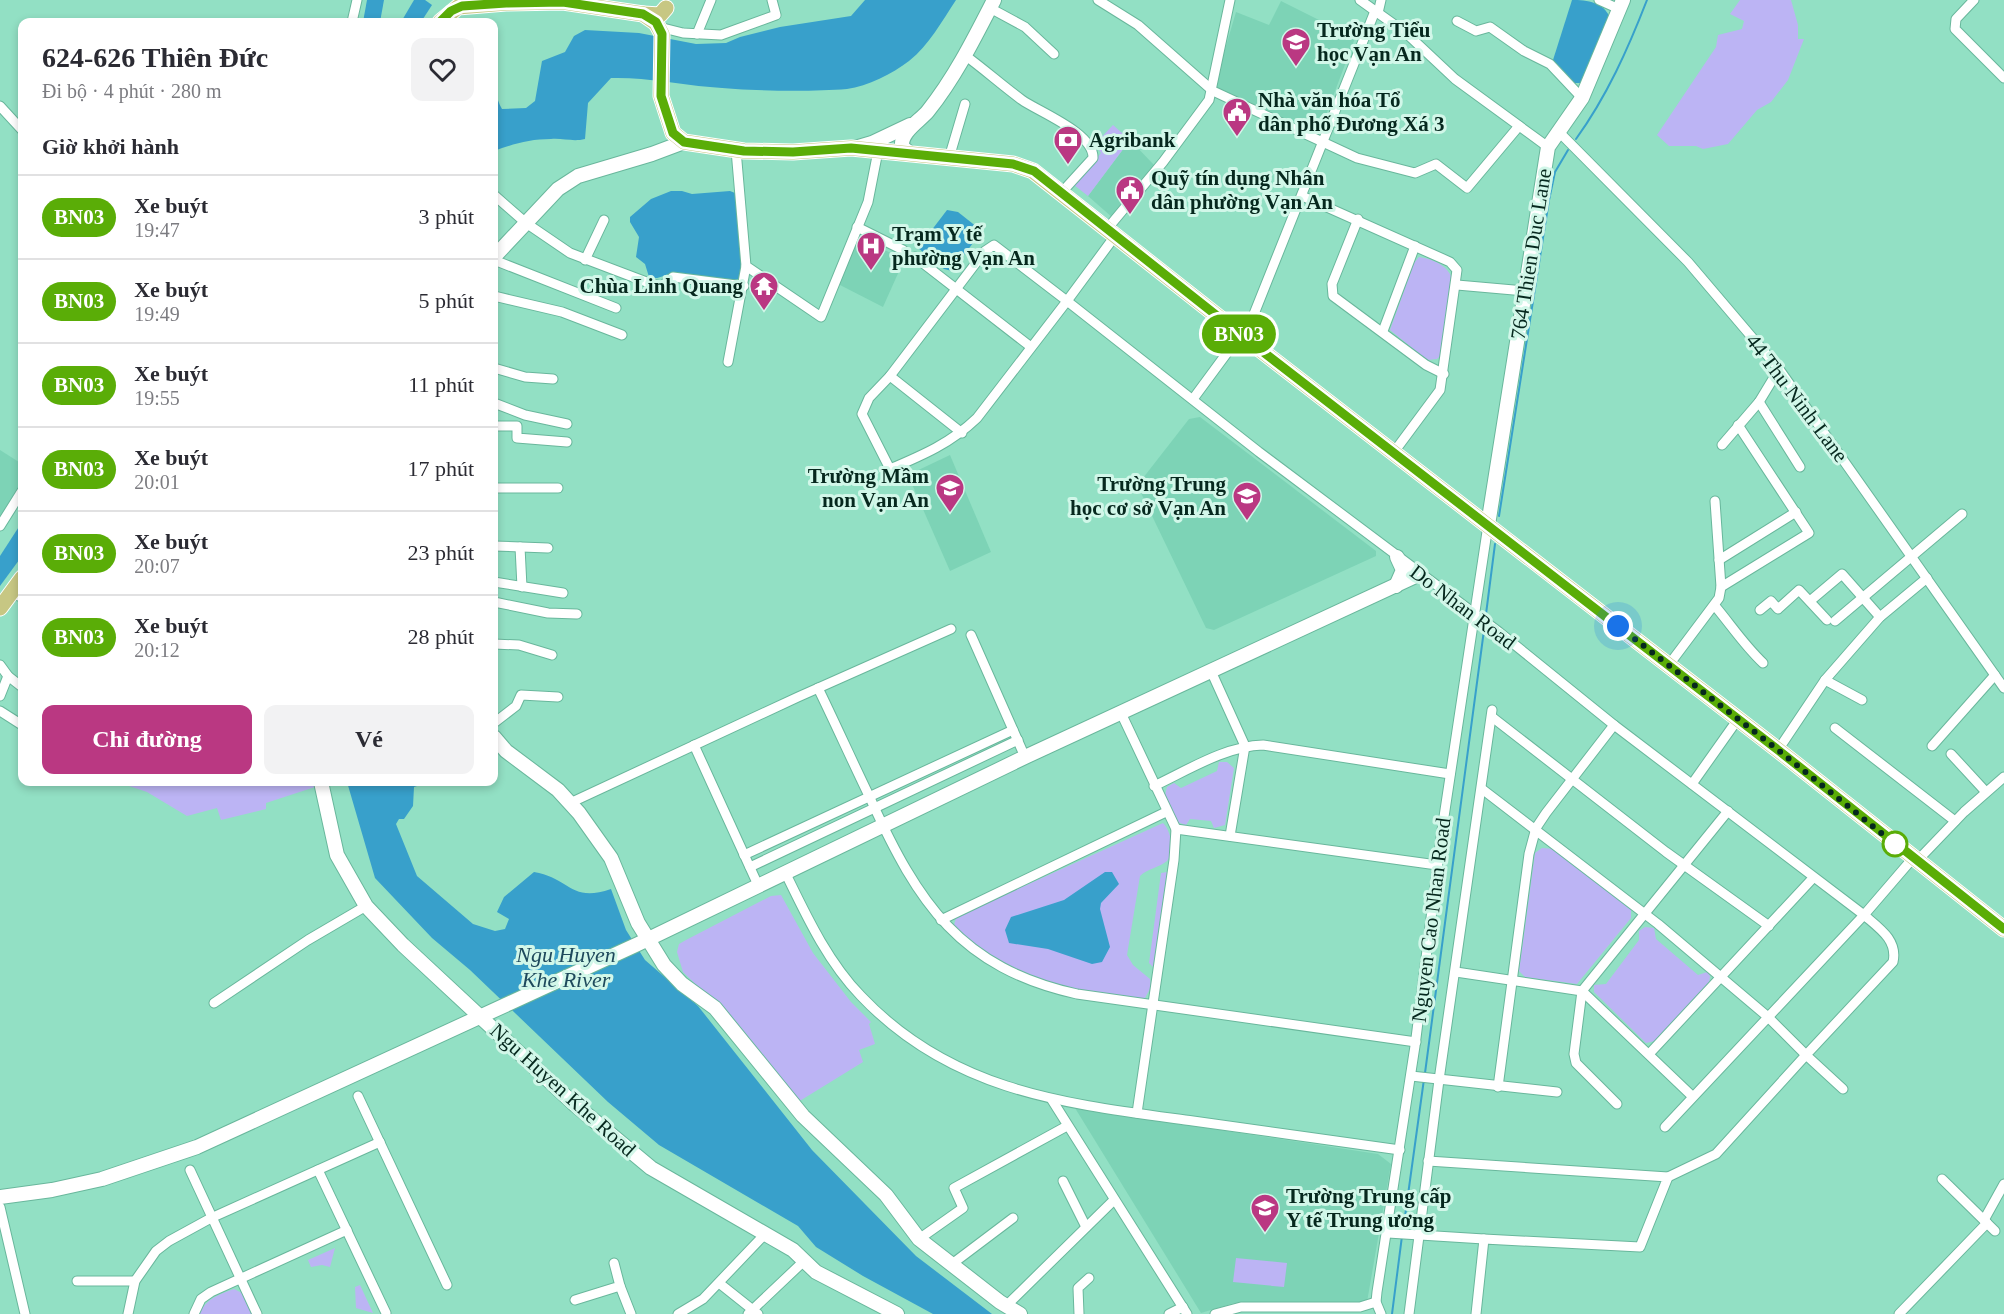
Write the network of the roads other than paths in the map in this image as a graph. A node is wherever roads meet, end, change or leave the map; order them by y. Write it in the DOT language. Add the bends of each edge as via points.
graph roads {
  1 [pos="357,0"];
  2 [pos="711,0"];
  3 [pos="772,0"];
  4 [pos="1098,0"];
  5 [pos="1230,0"];
  6 [pos="1360,0"];
  7 [pos="1381,0"];
  8 [pos="1599,0"];
  9 [pos="1974,0"];
  10 [pos="564,1"];
  11 [pos="506,2"];
  12 [pos="667,4"];
  13 [pos="992,4"];
  14 [pos="1621,5"];
  15 [pos="452,11"];
  16 [pos="1377,12"];
  17 [pos="643,14"];
  18 [pos="353,18"];
  19 [pos="1457,21"];
  20 [pos="663,31"];
  21 [pos="697,34"];
  22 [pos="1054,54"];
  23 [pos="966,56"];
  24 [pos="2003,75"];
  25 [pos="1213,91"];
  26 [pos="1582,98"];
  27 [pos="964,104"];
  28 [pos="0,106"];
  29 [pos="919,120"];
  30 [pos="18,126"];
  31 [pos="1519,126"];
  32 [pos="1560,133"];
  33 [pos="684,142"];
  34 [pos="1322,144"];
  35 [pos="1548,147"];
  36 [pos="851,148"];
  37 [pos="736,150"];
  38 [pos="878,151"];
  39 [pos="910,154"];
  40 [pos="949,158"];
  41 [pos="1062,192"];
  42 [pos="1302,196"];
  43 [pos="498,198"];
  44 [pos="1358,219"];
  45 [pos="604,220"];
  46 [pos="526,223"];
  47 [pos="857,227"];
  48 [pos="1111,232"];
  49 [pos="1415,246"];
  50 [pos="903,250"];
  51 [pos="498,254"];
  52 [pos="915,258"];
  53 [pos="498,260"];
  54 [pos="585,260"];
  55 [pos="747,266"];
  56 [pos="1457,285"];
  57 [pos="744,286"];
  58 [pos="956,288"];
  59 [pos="1525,291"];
  60 [pos="498,297"];
  61 [pos="1067,301"];
  62 [pos="616,308"];
  63 [pos="1383,331"];
  64 [pos="1240,334"];
  65 [pos="622,335"];
  66 [pos="1031,347"];
  67 [pos="728,362"];
  68 [pos="498,369"];
  69 [pos="1779,369"];
  70 [pos="1444,374"];
  71 [pos="890,376"];
  72 [pos="553,379"];
  73 [pos="1193,399"];
  74 [pos="1759,402"];
  75 [pos="498,405"];
  76 [pos="567,424"];
  77 [pos="1738,425"];
  78 [pos="498,426"];
  79 [pos="962,433"];
  80 [pos="567,442"];
  81 [pos="1722,445"];
  82 [pos="1394,452"];
  83 [pos="1800,467"];
  84 [pos="498,488"];
  85 [pos="558,488"];
  86 [pos="18,497"];
  87 [pos="1715,501"];
  88 [pos="1796,512"];
  89 [pos="1962,514"];
  90 [pos="1488,525"];
  91 [pos="0,526"];
  92 [pos="498,546"];
  93 [pos="520,547"];
  94 [pos="548,548"];
  95 [pos="1397,557"];
  96 [pos="1910,557"];
  97 [pos="1719,560"];
  98 [pos="1420,574"];
  99 [pos="1927,578"];
  100 [pos="498,583"];
  101 [pos="1396,586"];
  102 [pos="522,587"];
  103 [pos="1721,587"];
  104 [pos="563,593"];
  105 [pos="17,595"];
  106 [pos="1861,596"];
  107 [pos="1810,601"];
  108 [pos="498,603"];
  109 [pos="1715,606"];
  110 [pos="0,608"];
  111 [pos="1760,610"];
  112 [pos="1473,613"];
  113 [pos="578,614"];
  114 [pos="1880,617"];
  115 [pos="951,629"];
  116 [pos="971,635"];
  117 [pos="498,644"];
  118 [pos="552,655"];
  119 [pos="1763,663"];
  120 [pos="0,665"];
  121 [pos="1668,666"];
  122 [pos="1211,670"];
  123 [pos="1995,675"];
  124 [pos="8,676"];
  125 [pos="1825,680"];
  126 [pos="18,684"];
  127 [pos="818,688"];
  128 [pos="2004,688"];
  129 [pos="0,696"];
  130 [pos="558,697"];
  131 [pos="1862,700"];
  132 [pos="0,711"];
  133 [pos="1121,713"];
  134 [pos="1738,719"];
  135 [pos="498,720"];
  136 [pos="18,722"];
  137 [pos="1614,725"];
  138 [pos="1835,728"];
  139 [pos="1013,730"];
  140 [pos="1018,740"];
  141 [pos="498,742"];
  142 [pos="694,745"];
  143 [pos="1245,746"];
  144 [pos="1932,746"];
  145 [pos="1778,750"];
  146 [pos="1950,754"];
  147 [pos="1025,757"];
  148 [pos="1450,774"];
  149 [pos="1573,776"];
  150 [pos="2004,777"];
  151 [pos="1692,784"];
  152 [pos="322,786"];
  153 [pos="1154,786"];
  154 [pos="1482,789"];
  155 [pos="1986,792"];
  156 [pos="869,797"];
  157 [pos="570,803"];
  158 [pos="874,808"];
  159 [pos="1728,811"];
  160 [pos="1166,812"];
  161 [pos="1955,821"];
  162 [pos="882,825"];
  163 [pos="1536,828"];
  164 [pos="1176,829"];
  165 [pos="1230,836"];
  166 [pos="744,855"];
  167 [pos="1915,860"];
  168 [pos="1686,864"];
  169 [pos="1437,865"];
  170 [pos="750,867"];
  171 [pos="784,872"];
  172 [pos="1813,878"];
  173 [pos="758,885"];
  174 [pos="366,906"];
  175 [pos="1645,914"];
  176 [pos="1864,915"];
  177 [pos="941,920"];
  178 [pos="1769,926"];
  179 [pos="2004,929"];
  180 [pos="642,942"];
  181 [pos="1456,972"];
  182 [pos="1722,978"];
  183 [pos="1512,980"];
  184 [pos="1582,991"];
  185 [pos="214,1003"];
  186 [pos="1152,1005"];
  187 [pos="482,1017"];
  188 [pos="1768,1017"];
  189 [pos="1416,1042"];
  190 [pos="1650,1053"];
  191 [pos="1806,1055"];
  192 [pos="1414,1077"];
  193 [pos="1437,1080"];
  194 [pos="1498,1087"];
  195 [pos="1843,1089"];
  196 [pos="1557,1092"];
  197 [pos="358,1096"];
  198 [pos="1692,1096"];
  199 [pos="1052,1100"];
  200 [pos="1617,1104"];
  201 [pos="1137,1113"];
  202 [pos="1067,1126"];
  203 [pos="1665,1127"];
  204 [pos="380,1142"];
  205 [pos="1400,1150"];
  206 [pos="1428,1161"];
  207 [pos="190,1170"];
  208 [pos="318,1170"];
  209 [pos="1668,1177"];
  210 [pos="1942,1179"];
  211 [pos="1063,1181"];
  212 [pos="2004,1184"];
  213 [pos="0,1197"];
  214 [pos="1114,1200"];
  215 [pos="0,1207"];
  216 [pos="211,1218"];
  217 [pos="1012,1218"];
  218 [pos="1985,1222"];
  219 [pos="1086,1227"];
  220 [pos="346,1230"];
  221 [pos="1995,1232"];
  222 [pos="1391,1233"];
  223 [pos="765,1234"];
  224 [pos="1416,1235"];
  225 [pos="919,1239"];
  226 [pos="1484,1239"];
  227 [pos="804,1261"];
  228 [pos="614,1263"];
  229 [pos="952,1264"];
  230 [pos="240,1278"];
  231 [pos="1089,1278"];
  232 [pos="77,1281"];
  233 [pos="135,1281"];
  234 [pos="718,1283"];
  235 [pos="447,1285"];
  236 [pos="620,1286"];
  237 [pos="575,1300"];
  238 [pos="1376,1302"];
  239 [pos="1006,1306"];
  240 [pos="1185,1310"];
  241 [pos="753,1312"];
  242 [pos="386,1313"];
  243 [pos="25,1314"];
  244 [pos="128,1314"];
  245 [pos="194,1314"];
  246 [pos="257,1314"];
  247 [pos="631,1314"];
  248 [pos="678,1314"];
  249 [pos="897,1314"];
  250 [pos="1020,1314"];
  251 [pos="1079,1314"];
  252 [pos="1169,1314"];
  253 [pos="1215,1314"];
  254 [pos="1381,1314"];
  255 [pos="1409,1314"];
  256 [pos="1476,1314"];
  257 [pos="1899,1314"];
  1 -- 18 [label="street"];
  2 -- 21 [label="street"];
  3 -- 21 [label="street" via="776,15 722,35"];
  4 -- 25 [label="street" via="1138,25"];
  5 -- 25 [label="street"];
  6 -- 16 [label="street"];
  7 -- 16 [label="street"];
  8 -- 14 [label="street"];
  9 -- 24 [label="street" via="1956,19 1955,29"];
  10 -- 11 [label="main road"];
  10 -- 17 [label="main road"];
  11 -- 15 [label="main road" via="462,6"];
  12 -- 17 [label="main road" via="660,15"];
  12 -- 20 [label="street"];
  13 -- 22 [label="street"];
  13 -- 23 [label="street"];
  14 -- 26 [label="street, 764 Thien Duc Lane"];
  16 -- 31 [label="street" via="1455,79"];
  16 -- 34 [label="street"];
  17 -- 20 [label="main road"];
  19 -- 26 [label="street" via="1476,31 1490,27 1503,33 1524,51 1550,64"];
  20 -- 21 [label="street"];
  20 -- 33 [label="main road" via="660,84 670,127"];
  23 -- 29 [label="street"];
  23 -- 41 [label="street" via="1024,101 1056,118 1090,149 1093,158"];
  25 -- 34 [label="street"];
  25 -- 48 [label="street"];
  26 -- 32 [label="street, 764 Thien Duc Lane"];
  27 -- 40 [label="street"];
  28 -- 30 [label="street"];
  29 -- 36 [label="street" via="872,143"];
  29 -- 39 [label="street" via="902,139 903,149"];
  31 -- 34 [label="street" via="1467,188 1436,164 1415,173"];
  31 -- 35 [label="street"];
  32 -- 35 [label="street, 764 Thien Duc Lane"];
  32 -- 69 [label="street, 44 Thu Ninh Lane" via="1688,262"];
  33 -- 37 [label="main road"];
  33 -- 46 [label="street" via="578,176 558,189"];
  34 -- 42 [label="street"];
  35 -- 59 [label="street, 764 Thien Duc Lane"];
  36 -- 37 [label="main road"];
  36 -- 38 [label="main road"];
  37 -- 55 [label="street"];
  38 -- 39 [label="main road"];
  38 -- 47 [label="street" via="868,202"];
  39 -- 40 [label="main road"];
  40 -- 41 [label="main road" via="1020,165"];
  41 -- 48 [label="main road"];
  42 -- 44 [label="street"];
  42 -- 64 [label="street" via="1257,310"];
  43 -- 46 [label="street"];
  44 -- 49 [label="street"];
  44 -- 63 [label="street" via="1332,291 1336,299"];
  45 -- 54 [label="street"];
  46 -- 51 [label="street"];
  46 -- 54 [label="street"];
  47 -- 50 [label="street"];
  47 -- 55 [label="street" via="821,317"];
  48 -- 61 [label="street"];
  48 -- 64 [label="main road"];
  49 -- 56 [label="street" via="1455,265"];
  49 -- 63 [label="street"];
  52 -- 58 [label="street"];
  53 -- 62 [label="street"];
  54 -- 57 [label="street" via="657,286 673,277"];
  55 -- 57 [label="street"];
  56 -- 59 [label="street"];
  56 -- 70 [label="street"];
  57 -- 67 [label="street"];
  58 -- 61 [label="street, Do Nhan Road" via="994,245"];
  58 -- 66 [label="street"];
  58 -- 71 [label="street"];
  59 -- 90 [label="street, 764 Thien Duc Lane"];
  60 -- 65 [label="street" via="562,312"];
  61 -- 66 [label="street"];
  61 -- 73 [label="street, Do Nhan Road"];
  63 -- 70 [label="street" via="1426,365"];
  64 -- 73 [label="street"];
  64 -- 82 [label="main road"];
  66 -- 79 [label="street"];
  68 -- 72 [label="street"];
  69 -- 74 [label="street"];
  69 -- 96 [label="street, 44 Thu Ninh Lane"];
  70 -- 82 [label="street" via="1434,400"];
  71 -- 79 [label="street"];
  71 -- 79 [label="street" via="862,410 890,469 938,449"];
  73 -- 95 [label="street, Do Nhan Road"];
  74 -- 77 [label="street"];
  74 -- 83 [label="street"];
  75 -- 76 [label="street"];
  77 -- 81 [label="street"];
  77 -- 88 [label="street"];
  78 -- 80 [label="street" via="518,426 517,438"];
  82 -- 90 [label="main road"];
  84 -- 85 [label="street"];
  86 -- 91 [label="street"];
  87 -- 97 [label="street"];
  88 -- 97 [label="street"];
  88 -- 103 [label="street" via="1809,533"];
  89 -- 96 [label="street"];
  90 -- 112 [label="street, Nguyen Cao Nhan Road"];
  90 -- 121 [label="main road"];
  92 -- 93 [label="street"];
  93 -- 94 [label="street"];
  93 -- 102 [label="street"];
  95 -- 98 [label="street, Do Nhan Road"];
  95 -- 101 [label="street" via="1403,570"];
  96 -- 99 [label="street, 44 Thu Ninh Lane"];
  96 -- 106 [label="street"];
  97 -- 103 [label="street"];
  98 -- 101 [label="street"];
  98 -- 112 [label="street, Do Nhan Road"];
  99 -- 114 [label="street"];
  99 -- 123 [label="street, 44 Thu Ninh Lane"];
  100 -- 102 [label="street"];
  101 -- 122 [label="street"];
  102 -- 104 [label="street"];
  103 -- 109 [label="street"];
  105 -- 110 [label="main road"];
  106 -- 107 [label="street" via="1831,620"];
  106 -- 107 [label="street" via="1839,574"];
  106 -- 114 [label="street"];
  107 -- 111 [label="street" via="1799,590 1778,609 1771,601"];
  108 -- 113 [label="street" via="548,613"];
  109 -- 119 [label="street" via="1729,619 1742,644"];
  109 -- 121 [label="street"];
  112 -- 137 [label="street, Do Nhan Road"];
  112 -- 148 [label="street, Nguyen Cao Nhan Road"];
  114 -- 125 [label="street"];
  115 -- 127 [label="street"];
  116 -- 139 [label="street"];
  117 -- 118 [label="street" via="519,645"];
  120 -- 124 [label="street"];
  121 -- 134 [label="main road"];
  122 -- 133 [label="street"];
  122 -- 143 [label="street"];
  123 -- 128 [label="street, 44 Thu Ninh Lane"];
  123 -- 144 [label="street"];
  124 -- 126 [label="street"];
  124 -- 129 [label="street"];
  125 -- 131 [label="street"];
  125 -- 145 [label="street"];
  127 -- 142 [label="street"];
  127 -- 156 [label="street"];
  130 -- 135 [label="street" via="521,695 516,706"];
  132 -- 136 [label="street"];
  133 -- 147 [label="street"];
  133 -- 153 [label="street"];
  134 -- 145 [label="main road"];
  134 -- 151 [label="street"];
  137 -- 149 [label="street"];
  137 -- 151 [label="street, Do Nhan Road"];
  138 -- 161 [label="street"];
  139 -- 140 [label="street"];
  139 -- 156 [label="street"];
  140 -- 147 [label="street"];
  140 -- 158 [label="street"];
  141 -- 157 [label="street"];
  142 -- 157 [label="street"];
  142 -- 166 [label="street"];
  143 -- 148 [label="street" via="1263,745"];
  143 -- 153 [label="street"];
  143 -- 165 [label="street"];
  145 -- 167 [label="main road"];
  146 -- 155 [label="street"];
  147 -- 162 [label="street"];
  148 -- 169 [label="street, Nguyen Cao Nhan Road"];
  149 -- 154 [label="street" via="1492,713"];
  149 -- 163 [label="street"];
  149 -- 168 [label="street"];
  150 -- 155 [label="street"];
  151 -- 159 [label="street, Do Nhan Road"];
  152 -- 174 [label="street, Ngu Huyen Khe Road" via="337,855"];
  153 -- 160 [label="street"];
  154 -- 163 [label="street"];
  154 -- 181 [label="street"];
  155 -- 161 [label="street"];
  156 -- 158 [label="street"];
  156 -- 166 [label="street"];
  157 -- 180 [label="street" via="611,858"];
  158 -- 162 [label="street"];
  158 -- 170 [label="street"];
  159 -- 168 [label="street"];
  159 -- 172 [label="street, Do Nhan Road"];
  160 -- 164 [label="street"];
  160 -- 177 [label="street"];
  161 -- 167 [label="street"];
  162 -- 171 [label="street"];
  162 -- 177 [label="street" via="921,896"];
  163 -- 175 [label="street"];
  163 -- 183 [label="street"];
  164 -- 165 [label="street"];
  164 -- 186 [label="street"];
  165 -- 169 [label="street"];
  166 -- 170 [label="street"];
  167 -- 176 [label="street"];
  167 -- 179 [label="main road"];
  168 -- 175 [label="street"];
  168 -- 178 [label="street"];
  169 -- 189 [label="street, Nguyen Cao Nhan Road"];
  170 -- 173 [label="street"];
  171 -- 173 [label="street"];
  171 -- 199 [label="street" via="843,974 890,1023 969,1072"];
  172 -- 176 [label="street, Do Nhan Road"];
  172 -- 178 [label="street"];
  173 -- 180 [label="street"];
  174 -- 185 [label="street"];
  174 -- 187 [label="street, Ngu Huyen Khe Road"];
  175 -- 182 [label="street"];
  175 -- 184 [label="street"];
  176 -- 188 [label="street"];
  176 -- 191 [label="street, Do Nhan Road" via="1890,941 1893,962"];
  177 -- 186 [label="street" via="995,965 1037,984"];
  178 -- 182 [label="street"];
  180 -- 187 [label="street"];
  180 -- 225 [label="street" via="682,984 715,1008 803,1116 886,1195"];
  181 -- 183 [label="street"];
  181 -- 193 [label="street"];
  182 -- 188 [label="street"];
  182 -- 190 [label="street"];
  183 -- 184 [label="street"];
  183 -- 194 [label="street"];
  184 -- 190 [label="street"];
  184 -- 200 [label="street" via="1576,1063"];
  186 -- 189 [label="street"];
  186 -- 201 [label="street"];
  187 -- 213 [label="street" via="178,1155 102,1179"];
  187 -- 223 [label="street, Ngu Huyen Khe Road" via="573,1104 651,1168"];
  188 -- 191 [label="street"];
  188 -- 198 [label="street"];
  189 -- 192 [label="street, Nguyen Cao Nhan Road"];
  190 -- 198 [label="street"];
  191 -- 195 [label="street"];
  191 -- 209 [label="street" via="1716,1154"];
  192 -- 193 [label="street"];
  192 -- 205 [label="street, Nguyen Cao Nhan Road"];
  193 -- 194 [label="street"];
  193 -- 206 [label="street"];
  194 -- 196 [label="street"];
  197 -- 204 [label="street"];
  198 -- 203 [label="street"];
  199 -- 201 [label="street"];
  199 -- 202 [label="street"];
  201 -- 205 [label="street"];
  202 -- 214 [label="street"];
  202 -- 225 [label="street" via="954,1188 963,1208"];
  204 -- 208 [label="street"];
  204 -- 235 [label="street"];
  205 -- 222 [label="street, Nguyen Cao Nhan Road"];
  206 -- 209 [label="street"];
  206 -- 224 [label="street"];
  207 -- 216 [label="street"];
  208 -- 216 [label="street"];
  208 -- 220 [label="street"];
  209 -- 226 [label="street" via="1640,1247"];
  210 -- 218 [label="street"];
  211 -- 219 [label="street"];
  212 -- 218 [label="street"];
  214 -- 219 [label="street"];
  214 -- 240 [label="street"];
  215 -- 243 [label="street"];
  216 -- 230 [label="street"];
  216 -- 233 [label="street" via="156,1251"];
  217 -- 229 [label="street"];
  218 -- 221 [label="street"];
  218 -- 257 [label="street"];
  219 -- 239 [label="street"];
  220 -- 230 [label="street"];
  220 -- 242 [label="street"];
  222 -- 224 [label="street"];
  222 -- 238 [label="street, Nguyen Cao Nhan Road"];
  223 -- 227 [label="street, Ngu Huyen Khe Road"];
  223 -- 234 [label="street"];
  224 -- 226 [label="street"];
  224 -- 255 [label="street"];
  225 -- 229 [label="street"];
  226 -- 256 [label="street"];
  227 -- 241 [label="street"];
  227 -- 249 [label="street, Ngu Huyen Khe Road" via="816,1272"];
  228 -- 236 [label="street"];
  229 -- 239 [label="street"];
  230 -- 245 [label="street" via="201,1299"];
  230 -- 246 [label="street"];
  231 -- 251 [label="street" via="1078,1288"];
  232 -- 233 [label="street"];
  233 -- 244 [label="street"];
  234 -- 241 [label="street"];
  234 -- 248 [label="street" via="703,1299"];
  236 -- 237 [label="street"];
  236 -- 247 [label="street"];
  238 -- 253 [label="street" via="1360,1307 1241,1307"];
  238 -- 254 [label="street"];
  239 -- 250 [label="street"];
  240 -- 252 [label="street"];
}
